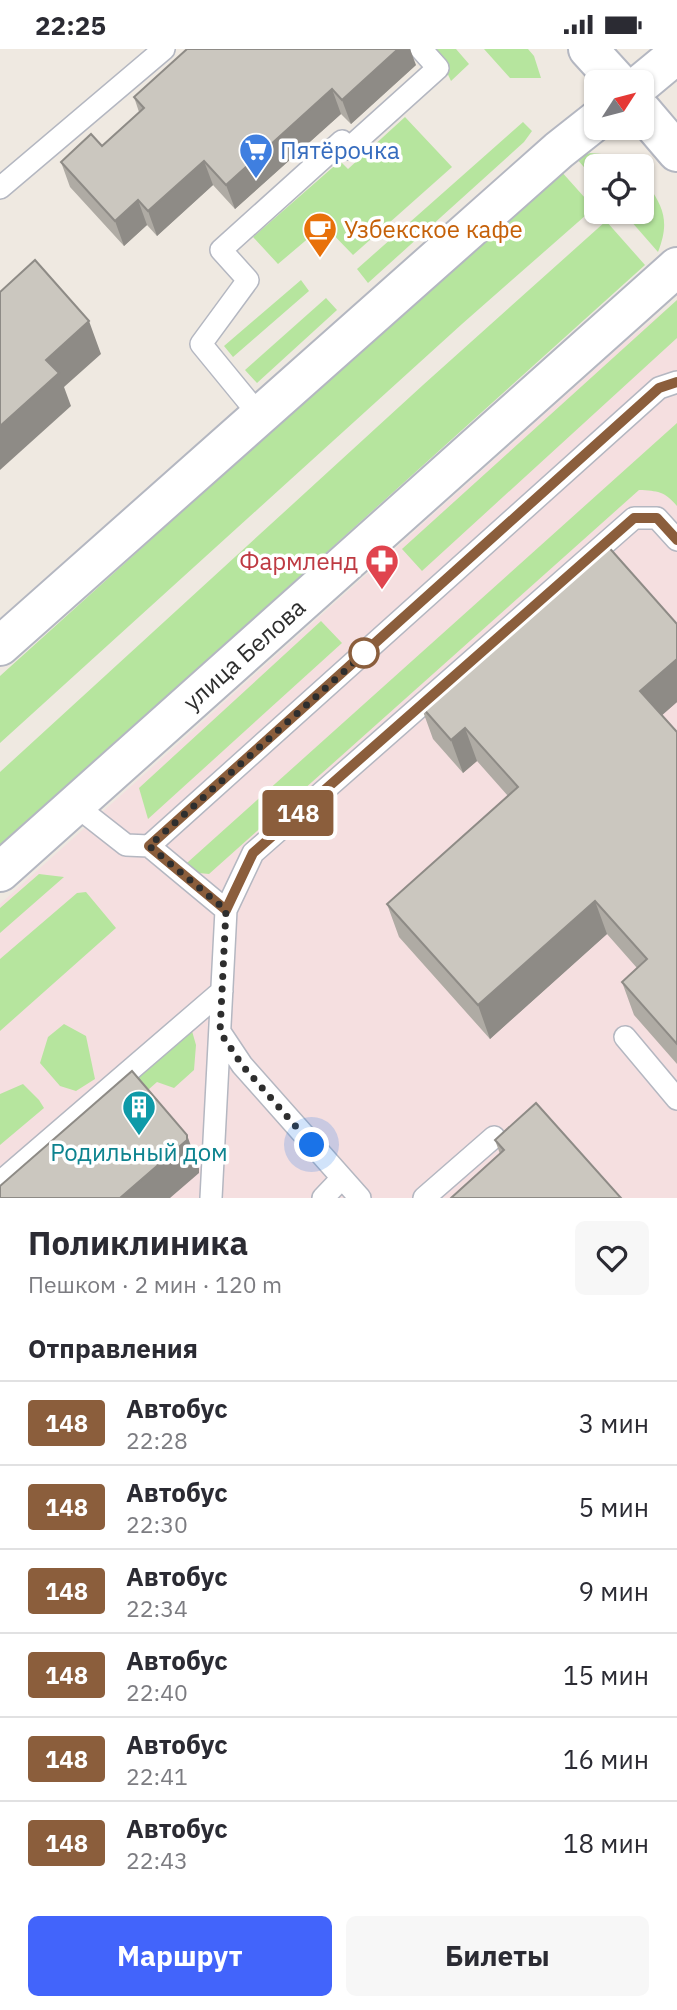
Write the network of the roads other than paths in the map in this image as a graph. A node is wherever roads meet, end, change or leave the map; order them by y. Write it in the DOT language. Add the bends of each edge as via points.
graph roads {
  1 [pos="164,49"];
  2 [pos="421,49"];
  3 [pos="588,49"];
  4 [pos="677,54"];
  5 [pos="607,70"];
  6 [pos="654,73"];
  7 [pos="654,125"];
  8 [pos="584,131"];
  9 [pos="677,152"];
  10 [pos="0,188"];
  11 [pos="677,267"];
  12 [pos="677,382"];
  13 [pos="260,416"];
  14 [pos="677,540"];
  15 [pos="0,646"];
  16 [pos="75,805"];
  17 [pos="149,846"];
  18 [pos="0,872"];
  19 [pos="226,910"];
  20 [pos="222,991"];
  21 [pos="220,1032"];
  22 [pos="625,1037"];
  23 [pos="677,1099"];
  24 [pos="494,1137"];
  25 [pos="342,1178"];
  26 [pos="0,1182"];
  27 [pos="211,1198"];
  28 [pos="323,1198"];
  29 [pos="360,1198"];
  30 [pos="424,1198"];
  1 -- 10 [label="lane"];
  2 -- 13 [label="lane" via="438,68 348,149 342,141 221,250 248,280 201,344"];
  3 -- 5 [label="main road"];
  4 -- 6 [label="main road"];
  7 -- 9 [label="main road"];
  8 -- 13 [label="main road"];
  11 -- 16 [label="main road, улица Белова"];
  12 -- 17 [label="lane" via="659,388"];
  13 -- 15 [label="main road"];
  14 -- 19 [label="lane" via="657,518 634,518 253,853"];
  16 -- 17 [label="lane" via="126,845"];
  16 -- 18 [label="main road, улица Белова"];
  17 -- 19 [label="lane"];
  19 -- 20 [label="lane"];
  20 -- 21 [label="lane"];
  20 -- 26 [label="lane"];
  21 -- 25 [label="lane" via="242,1065"];
  21 -- 27 [label="lane"];
  22 -- 23 [label="lane"];
  24 -- 30 [label="lane"];
  25 -- 28 [label="lane"];
  25 -- 29 [label="lane"];
}
